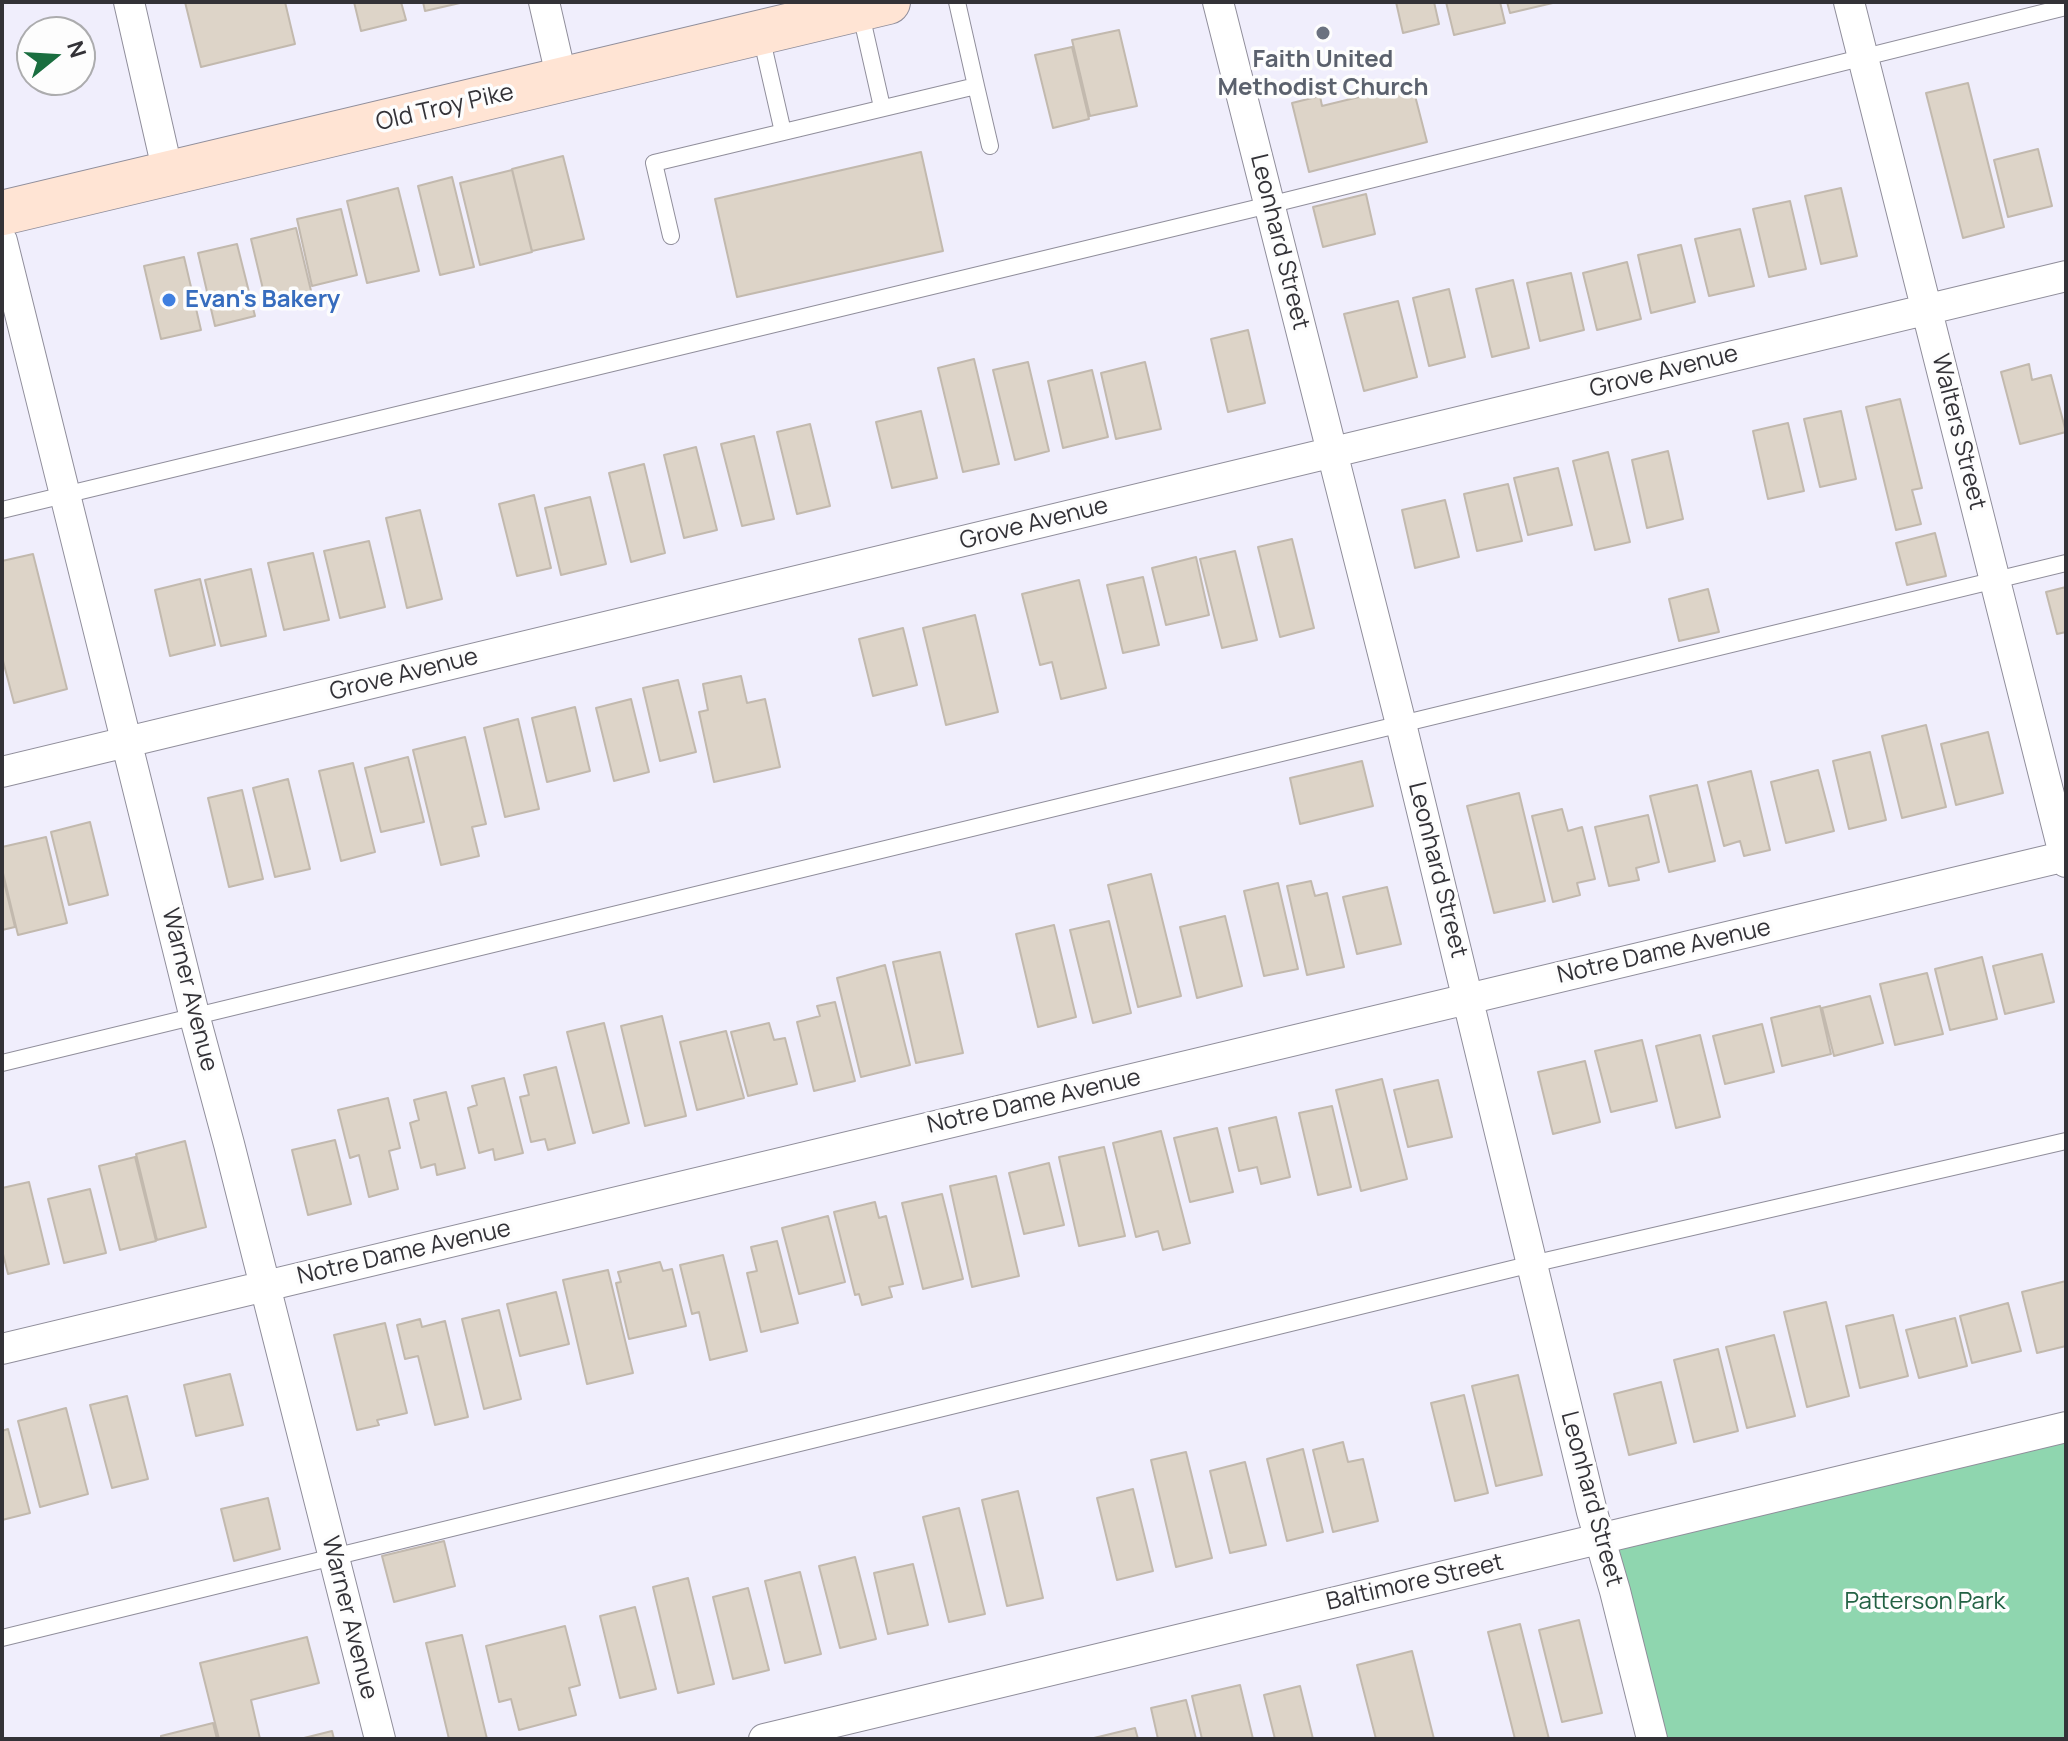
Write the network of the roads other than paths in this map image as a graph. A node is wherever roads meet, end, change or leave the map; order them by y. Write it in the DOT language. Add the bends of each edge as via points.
graph roads {
  1 [pos="129,2"];
  2 [pos="544,2"];
  3 [pos="957,2"];
  4 [pos="1218,2"];
  5 [pos="1849,2"];
  6 [pos="874,5"];
  7 [pos="2066,7"];
  8 [pos="760,33"];
  9 [pos="1864,59"];
  10 [pos="562,80"];
  11 [pos="976,86"];
  12 [pos="882,107"];
  13 [pos="783,132"];
  14 [pos="990,146"];
  15 [pos="168,173"];
  16 [pos="1269,205"];
  17 [pos="2,213"];
  18 [pos="671,236"];
  19 [pos="2,241"];
  20 [pos="2066,276"];
  21 [pos="1927,309"];
  22 [pos="1333,452"];
  23 [pos="65,495"];
  24 [pos="2,510"];
  25 [pos="2066,563"];
  26 [pos="1995,581"];
  27 [pos="1401,724"];
  28 [pos="127,742"];
  29 [pos="2,772"];
  30 [pos="2066,858"];
  31 [pos="1469,999"];
  32 [pos="195,1018"];
  33 [pos="2,1063"];
  34 [pos="2066,1141"];
  35 [pos="1532,1264"];
  36 [pos="264,1286"];
  37 [pos="2,1349"];
  38 [pos="2066,1427"];
  39 [pos="1600,1539"];
  40 [pos="334,1557"];
  41 [pos="2,1638"];
  42 [pos="380,1739"];
  43 [pos="764,1739"];
  44 [pos="1652,1739"];
  1 -- 15 [label="street"];
  2 -- 10 [label="street"];
  3 -- 11 [label="lane"];
  4 -- 16 [label="street, Leonhard Street"];
  5 -- 9 [label="street, Walters Street"];
  6 -- 8 [label="main road, Old Troy Pike"];
  6 -- 12 [label="lane"];
  7 -- 9 [label="lane"];
  8 -- 10 [label="main road, Old Troy Pike"];
  8 -- 13 [label="lane"];
  9 -- 16 [label="lane"];
  9 -- 21 [label="street, Walters Street"];
  10 -- 15 [label="main road, Old Troy Pike"];
  11 -- 12 [label="lane"];
  11 -- 14 [label="lane"];
  12 -- 13 [label="lane"];
  13 -- 18 [label="lane" via="654,163"];
  15 -- 17 [label="main road, Old Troy Pike"];
  16 -- 22 [label="street, Leonhard Street"];
  16 -- 23 [label="lane"];
  19 -- 23 [label="street, Warner Avenue"];
  20 -- 21 [label="street, Grove Avenue"];
  21 -- 22 [label="street, Grove Avenue"];
  21 -- 26 [label="street, Walters Street"];
  22 -- 27 [label="street, Leonhard Street"];
  22 -- 28 [label="street, Grove Avenue"];
  23 -- 24 [label="lane"];
  23 -- 28 [label="street, Warner Avenue"];
  25 -- 26 [label="lane"];
  26 -- 27 [label="lane"];
  26 -- 30 [label="street, Walters Street"];
  27 -- 31 [label="street, Leonhard Street"];
  27 -- 32 [label="lane"];
  28 -- 29 [label="street, Grove Avenue"];
  28 -- 32 [label="street, Warner Avenue"];
  30 -- 31 [label="street, Notre Dame Avenue"];
  31 -- 35 [label="street, Leonhard Street"];
  31 -- 36 [label="street, Notre Dame Avenue"];
  32 -- 33 [label="lane"];
  32 -- 36 [label="street, Warner Avenue"];
  34 -- 35 [label="lane"];
  35 -- 39 [label="street, Leonhard Street"];
  35 -- 40 [label="lane"];
  36 -- 37 [label="street, Notre Dame Avenue"];
  36 -- 40 [label="street, Warner Avenue"];
  38 -- 39 [label="street, Baltimore Street"];
  39 -- 43 [label="street, Baltimore Street"];
  39 -- 44 [label="street, Leonhard Street"];
  40 -- 41 [label="lane"];
  40 -- 42 [label="street, Warner Avenue"];
}
